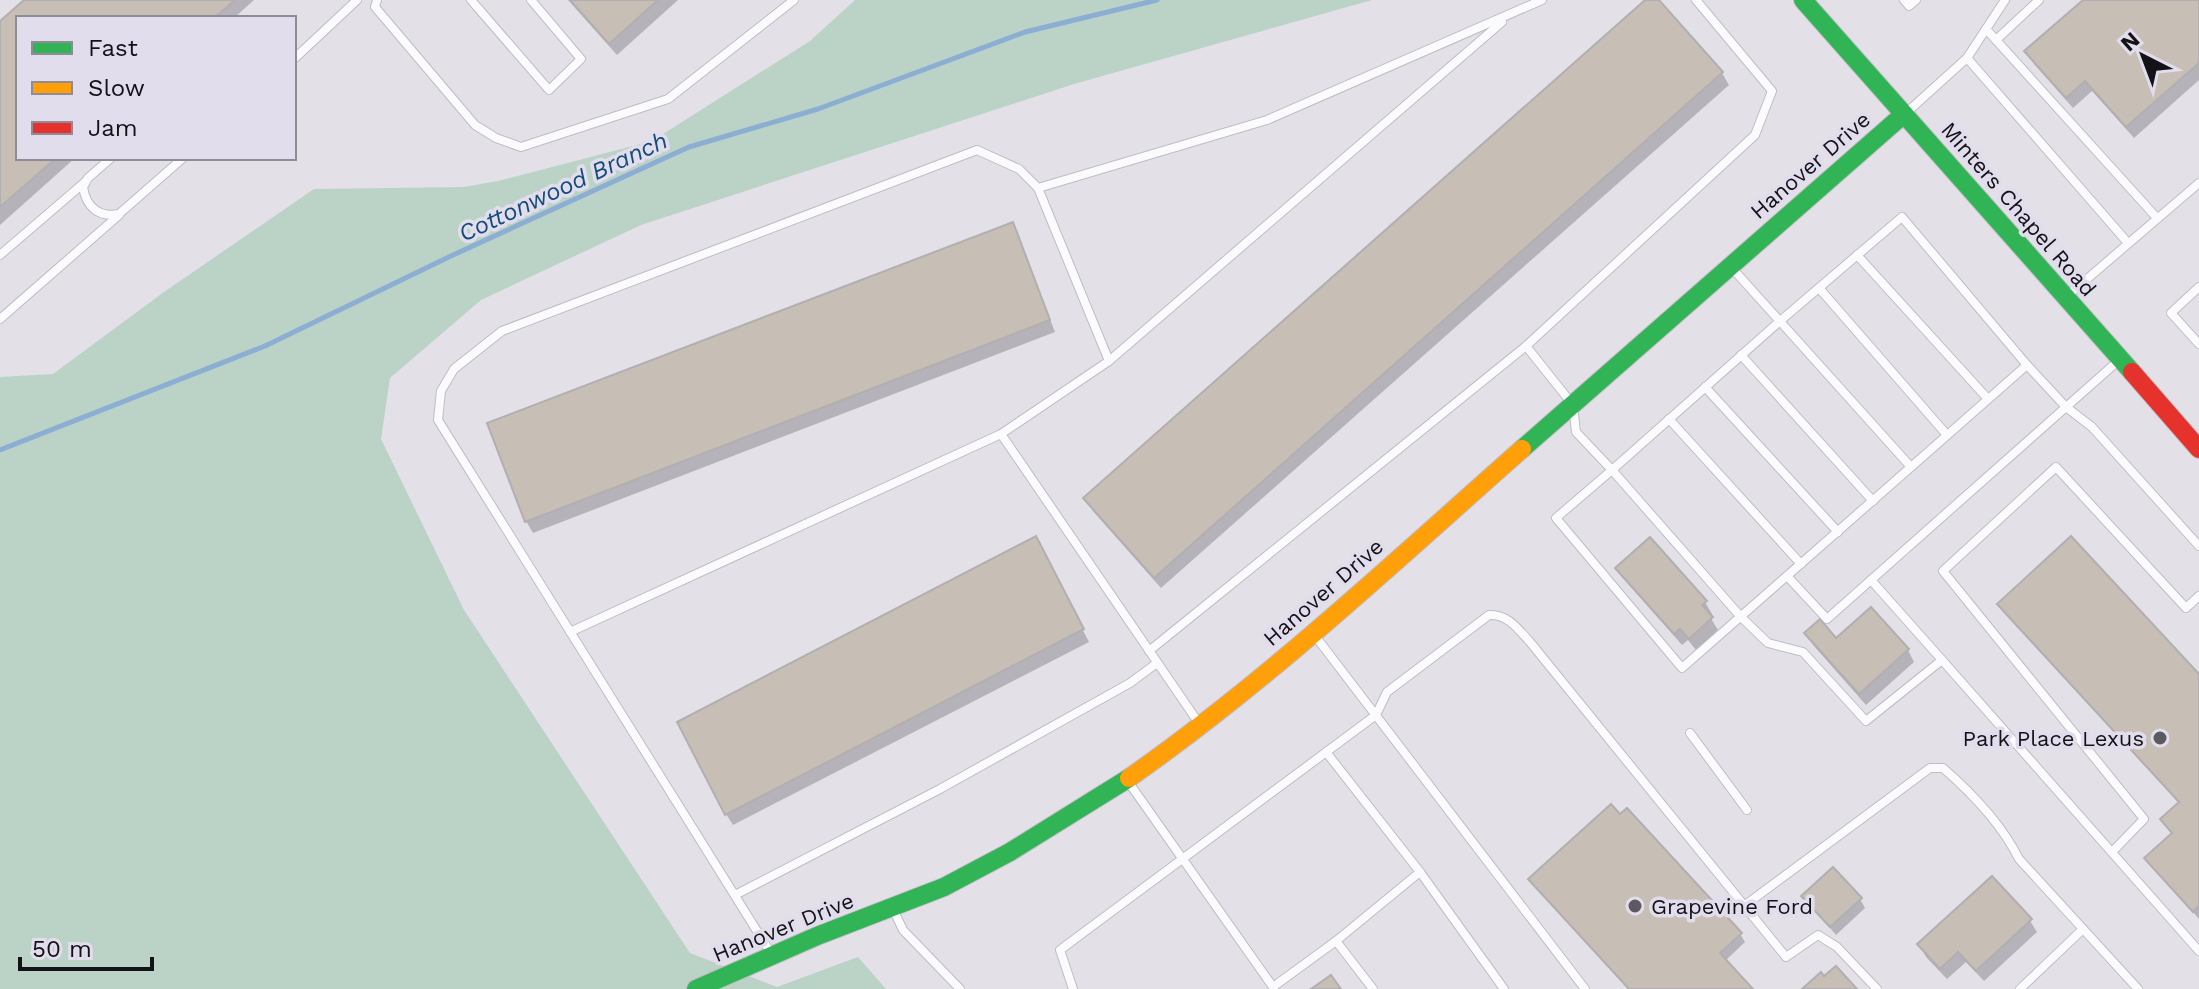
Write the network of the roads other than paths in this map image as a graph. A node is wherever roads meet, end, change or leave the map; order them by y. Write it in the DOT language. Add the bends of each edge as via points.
graph roads {
  1 [pos="357,0"];
  2 [pos="377,0"];
  3 [pos="471,0"];
  4 [pos="531,0"];
  5 [pos="794,0"];
  6 [pos="1542,0"];
  7 [pos="1696,0"];
  8 [pos="1803,0"];
  9 [pos="1904,0"];
  10 [pos="1916,0"];
  11 [pos="2005,0"];
  12 [pos="2039,0"];
  13 [pos="1510,15"];
  14 [pos="1986,29"];
  15 [pos="1996,40"];
  16 [pos="296,57"];
  17 [pos="1967,58"];
  18 [pos="1904,114"];
  19 [pos="109,160"];
  20 [pos="181,160"];
  21 [pos="88,178"];
  22 [pos="2199,183"];
  23 [pos="1038,188"];
  24 [pos="119,214"];
  25 [pos="2157,218"];
  26 [pos="2128,243"];
  27 [pos="0,255"];
  28 [pos="1857,255"];
  29 [pos="1731,266"];
  30 [pos="2199,287"];
  31 [pos="1819,288"];
  32 [pos="2066,298"];
  33 [pos="0,319"];
  34 [pos="1780,321"];
  35 [pos="2199,344"];
  36 [pos="1526,346"];
  37 [pos="1741,355"];
  38 [pos="2120,359"];
  39 [pos="1109,361"];
  40 [pos="2027,365"];
  41 [pos="1705,387"];
  42 [pos="1988,399"];
  43 [pos="1573,405"];
  44 [pos="2066,407"];
  45 [pos="1669,419"];
  46 [pos="1001,434"];
  47 [pos="1947,435"];
  48 [pos="2199,449"];
  49 [pos="1911,467"];
  50 [pos="1612,470"];
  51 [pos="1873,501"];
  52 [pos="1838,532"];
  53 [pos="2199,546"];
  54 [pos="1801,564"];
  55 [pos="1787,576"];
  56 [pos="1871,580"];
  57 [pos="2199,596"];
  58 [pos="1741,617"];
  59 [pos="570,632"];
  60 [pos="1313,633"];
  61 [pos="1149,651"];
  62 [pos="1942,660"];
  63 [pos="1157,663"];
  64 [pos="1376,715"];
  65 [pos="1201,726"];
  66 [pos="1690,733"];
  67 [pos="1326,752"];
  68 [pos="1127,780"];
  69 [pos="1747,810"];
  70 [pos="2112,852"];
  71 [pos="1182,860"];
  72 [pos="1420,872"];
  73 [pos="735,895"];
  74 [pos="1744,906"];
  75 [pos="893,908"];
  76 [pos="2083,929"];
  77 [pos="1336,941"];
  78 [pos="2198,949"];
  79 [pos="772,955"];
  80 [pos="1272,988"];
  81 [pos="696,989"];
  82 [pos="960,989"];
  83 [pos="1073,989"];
  84 [pos="1373,989"];
  85 [pos="1504,989"];
  86 [pos="1585,989"];
  87 [pos="1877,989"];
  88 [pos="2020,989"];
  89 [pos="2138,989"];
  1 -- 16 [label="lane"];
  2 -- 5 [label="lane" via="375,7 475,125 521,147 668,99"];
  3 -- 4 [label="lane" via="549,90 581,59"];
  6 -- 13 [label="lane"];
  7 -- 36 [label="lane" via="1772,91 1755,135"];
  8 -- 18 [label="street, Minters Chapel Road"];
  9 -- 10 [label="lane" via="1909,6"];
  11 -- 14 [label="lane"];
  12 -- 15 [label="lane"];
  13 -- 23 [label="lane" via="1267,120"];
  13 -- 39 [label="lane"];
  14 -- 15 [label="lane"];
  14 -- 17 [label="lane"];
  15 -- 25 [label="lane"];
  17 -- 18 [label="lane"];
  17 -- 26 [label="lane"];
  18 -- 29 [label="street, Hanover Drive"];
  18 -- 32 [label="street, Minters Chapel Road"];
  19 -- 21 [label="lane"];
  20 -- 24 [label="lane"];
  21 -- 24 [label="lane" via="83,187 91,207 108,217"];
  21 -- 27 [label="lane"];
  22 -- 25 [label="lane"];
  23 -- 39 [label="lane"];
  23 -- 59 [label="lane" via="1019,169 977,150 502,331 454,369 441,391 438,420"];
  24 -- 33 [label="lane"];
  25 -- 26 [label="lane"];
  26 -- 32 [label="lane"];
  28 -- 31 [label="lane"];
  28 -- 40 [label="lane" via="1902,217"];
  28 -- 42 [label="lane"];
  29 -- 34 [label="lane"];
  29 -- 43 [label="street, Hanover Drive"];
  30 -- 35 [label="lane" via="2171,313"];
  31 -- 34 [label="lane"];
  31 -- 47 [label="lane"];
  32 -- 38 [label="street, Minters Chapel Road"];
  34 -- 37 [label="lane"];
  34 -- 49 [label="lane"];
  36 -- 43 [label="lane"];
  36 -- 61 [label="lane"];
  37 -- 41 [label="lane"];
  37 -- 51 [label="lane"];
  38 -- 44 [label="lane"];
  38 -- 48 [label="street, Minters Chapel Road"];
  39 -- 46 [label="lane"];
  40 -- 42 [label="lane"];
  40 -- 44 [label="lane"];
  41 -- 45 [label="lane"];
  41 -- 52 [label="lane"];
  42 -- 47 [label="lane"];
  43 -- 50 [label="lane" via="1576,432"];
  43 -- 60 [label="street, Hanover Drive"];
  44 -- 53 [label="lane" via="2092,427"];
  44 -- 56 [label="lane"];
  45 -- 50 [label="lane"];
  45 -- 54 [label="lane"];
  46 -- 59 [label="lane"];
  46 -- 61 [label="lane"];
  47 -- 49 [label="lane"];
  49 -- 51 [label="lane"];
  50 -- 58 [label="lane"];
  50 -- 58 [label="lane" via="1556,518 1682,668"];
  51 -- 52 [label="lane"];
  52 -- 54 [label="lane"];
  54 -- 55 [label="lane"];
  55 -- 56 [label="lane" via="1827,619"];
  55 -- 58 [label="lane"];
  56 -- 62 [label="lane"];
  57 -- 70 [label="lane" via="2186,608 2056,467 1943,571 2144,819"];
  58 -- 62 [label="lane" via="1768,643 1803,652 1866,721"];
  59 -- 73 [label="lane"];
  60 -- 64 [label="lane"];
  60 -- 65 [label="street, Hanover Drive"];
  61 -- 63 [label="lane"];
  62 -- 70 [label="lane"];
  63 -- 65 [label="lane"];
  63 -- 73 [label="lane" via="940,789"];
  64 -- 67 [label="lane"];
  64 -- 74 [label="lane" via="1387,692 1489,615 1500,615 1530,642"];
  64 -- 86 [label="lane"];
  65 -- 68 [label="street, Hanover Drive"];
  66 -- 69 [label="lane"];
  67 -- 71 [label="lane"];
  67 -- 72 [label="lane"];
  68 -- 71 [label="lane"];
  68 -- 75 [label="street, Hanover Drive" via="1010,852"];
  70 -- 78 [label="lane"];
  71 -- 80 [label="lane"];
  71 -- 83 [label="lane" via="1060,950"];
  72 -- 77 [label="lane"];
  72 -- 85 [label="lane"];
  73 -- 79 [label="lane"];
  74 -- 76 [label="lane" via="1930,768 1943,768 2006,832 2019,859"];
  74 -- 87 [label="lane" via="1786,957 1818,935"];
  75 -- 79 [label="street, Hanover Drive"];
  75 -- 82 [label="lane" via="903,930"];
  76 -- 88 [label="lane"];
  76 -- 89 [label="lane"];
  77 -- 80 [label="lane"];
  77 -- 84 [label="lane"];
  79 -- 81 [label="street, Hanover Drive"];
}
